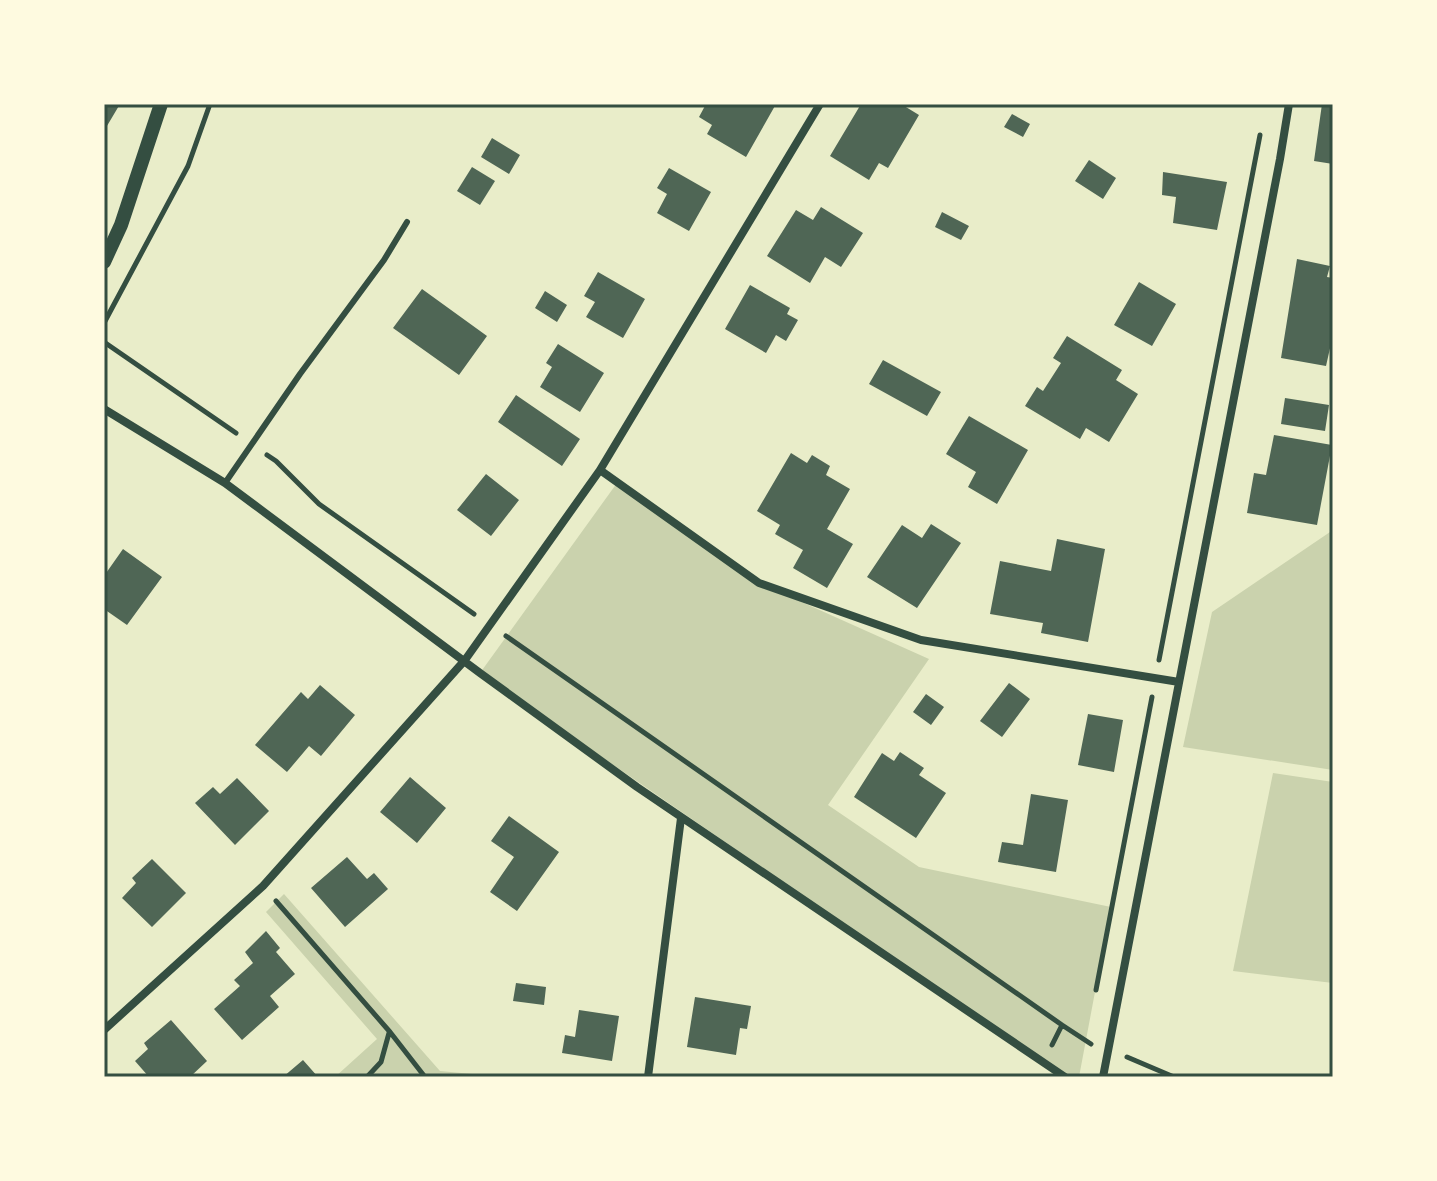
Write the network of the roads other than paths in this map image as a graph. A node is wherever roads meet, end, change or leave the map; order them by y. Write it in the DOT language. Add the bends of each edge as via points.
graph roads {
  1 [pos="161,104"];
  2 [pos="820,104"];
  3 [pos="1289,104"];
  4 [pos="407,222"];
  5 [pos="104,262"];
  6 [pos="104,409"];
  7 [pos="600,470"];
  8 [pos="225,483"];
  9 [pos="465,660"];
  10 [pos="1179,682"];
  11 [pos="681,818"];
  12 [pos="104,1030"];
  13 [pos="648,1077"];
  14 [pos="1065,1077"];
  15 [pos="1103,1077"];
  1 -- 5 [label="street"];
  2 -- 7 [label="street"];
  3 -- 10 [label="street"];
  4 -- 8 [label="lane"];
  6 -- 8 [label="street"];
  7 -- 9 [label="street"];
  7 -- 10 [label="street" via="759,583 921,640"];
  8 -- 9 [label="street"];
  9 -- 11 [label="street"];
  9 -- 12 [label="street" via="263,886"];
  10 -- 15 [label="street"];
  11 -- 13 [label="street"];
  11 -- 14 [label="street"];
}
